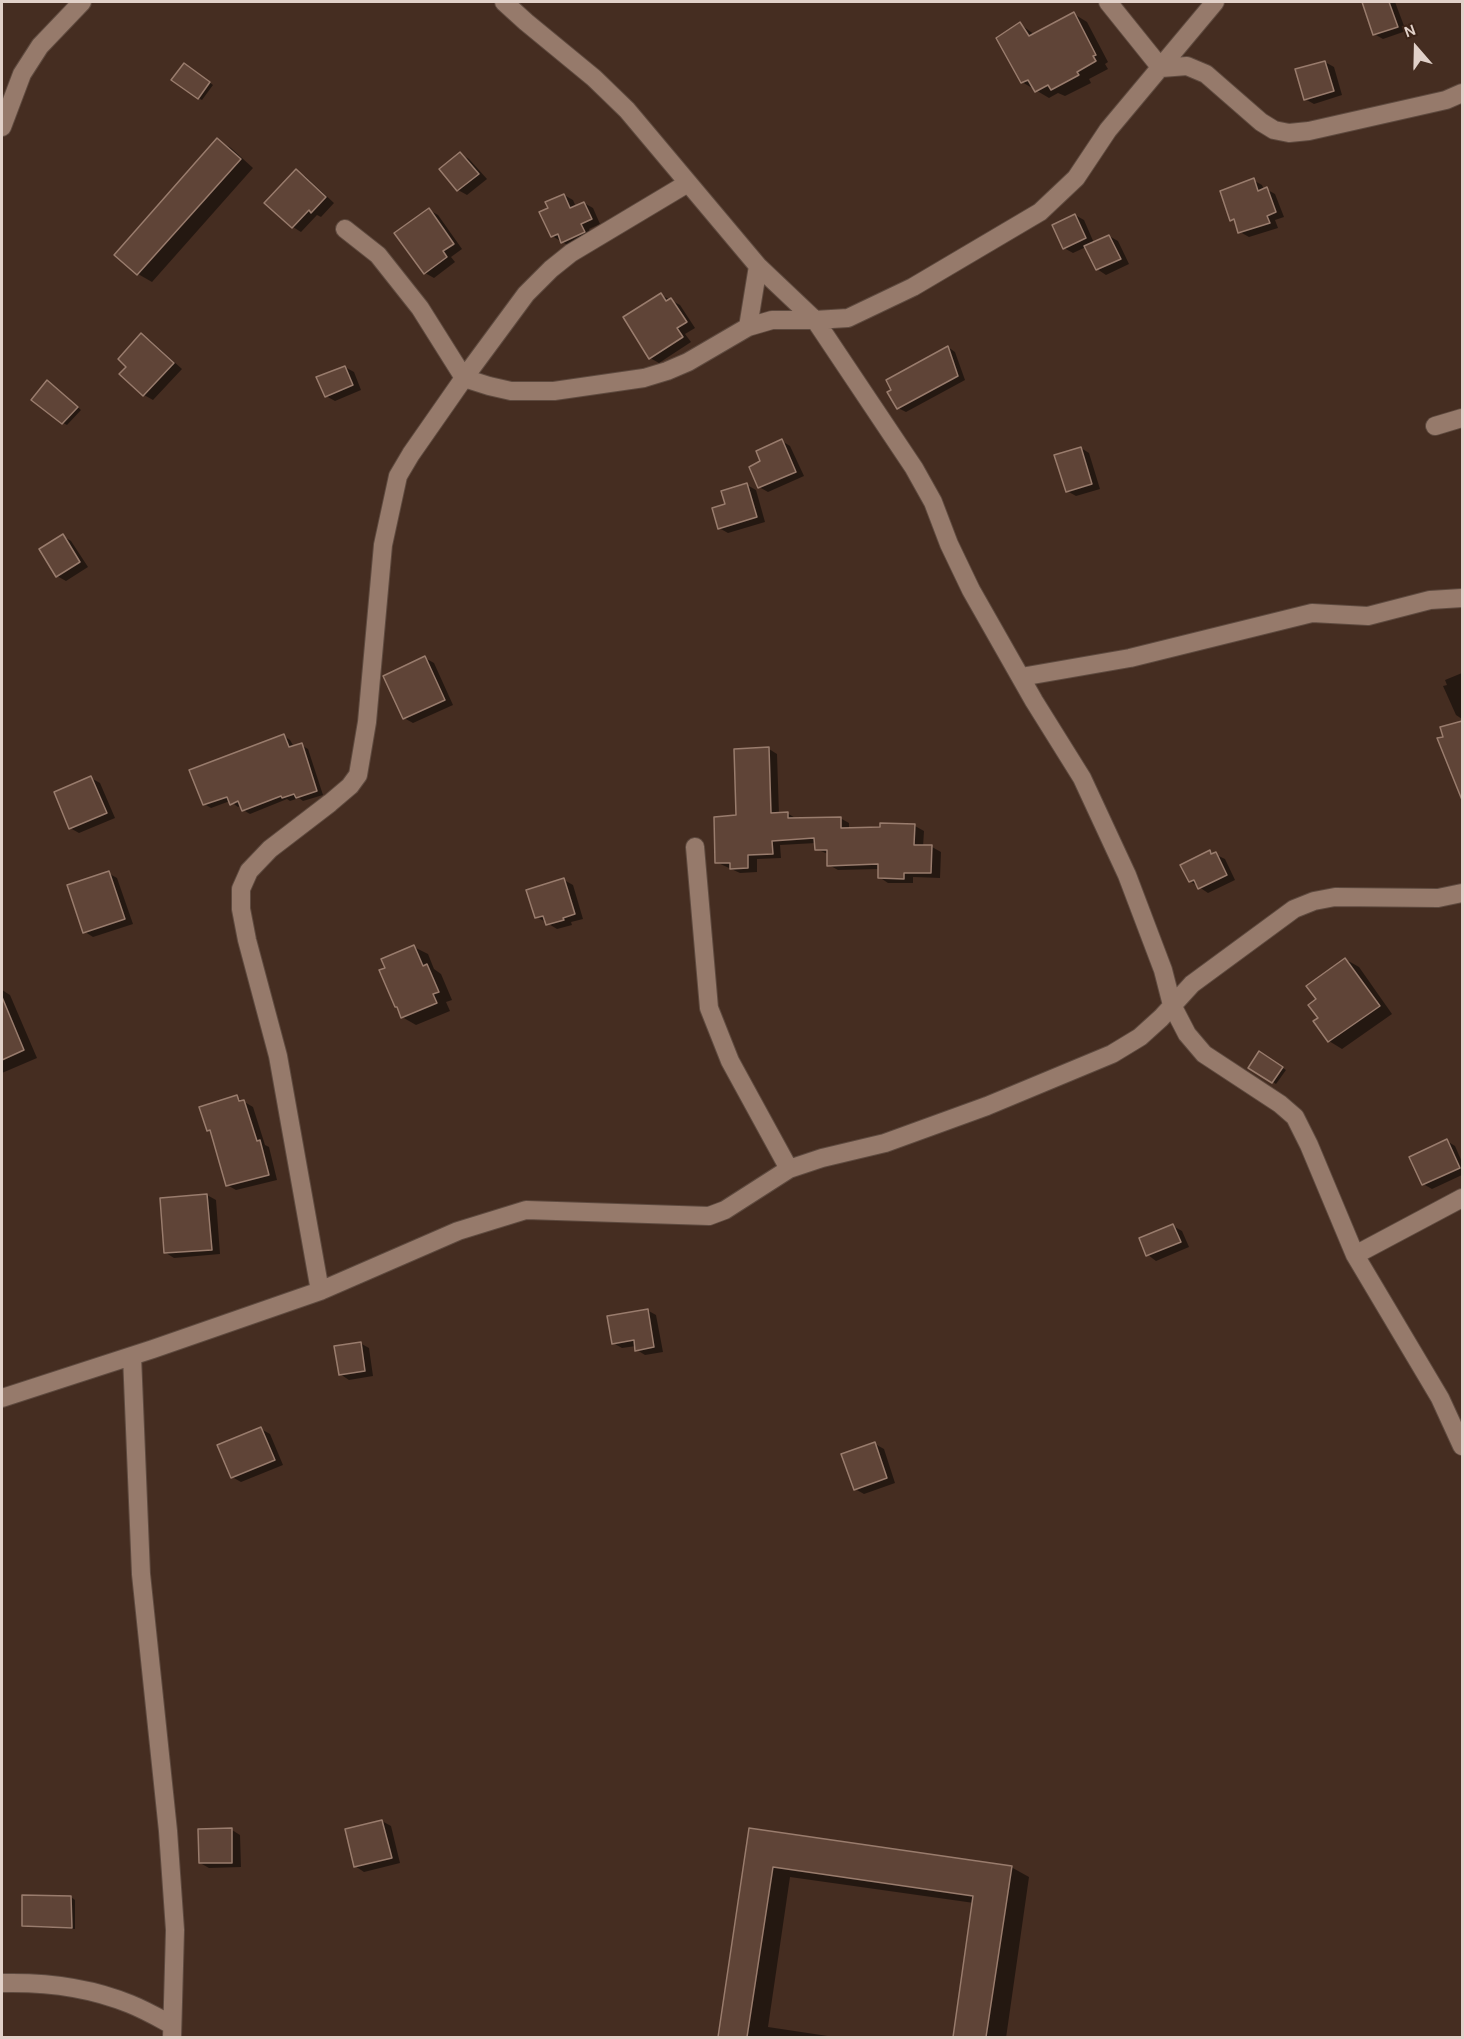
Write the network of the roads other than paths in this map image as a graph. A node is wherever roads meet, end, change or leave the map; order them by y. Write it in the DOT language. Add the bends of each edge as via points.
graph roads {
  1 [pos="82,2"];
  2 [pos="504,2"];
  3 [pos="1108,2"];
  4 [pos="1215,2"];
  5 [pos="1161,68"];
  6 [pos="1462,93"];
  7 [pos="2,127"];
  8 [pos="688,183"];
  9 [pos="345,229"];
  10 [pos="758,266"];
  11 [pos="815,321"];
  12 [pos="748,327"];
  13 [pos="464,378"];
  14 [pos="1462,418"];
  15 [pos="1435,426"];
  16 [pos="1462,598"];
  17 [pos="1021,676"];
  18 [pos="695,847"];
  19 [pos="1462,893"];
  20 [pos="1172,1005"];
  21 [pos="789,1168"];
  22 [pos="1462,1198"];
  23 [pos="1355,1255"];
  24 [pos="320,1291"];
  25 [pos="132,1356"];
  26 [pos="2,1398"];
  27 [pos="1462,1446"];
  28 [pos="2,1983"];
  29 [pos="172,2031"];
  1 -- 7 [label="street" via="40,46 22,74"];
  2 -- 8 [label="street" via="627,110"];
  3 -- 5 [label="street"];
  4 -- 5 [label="street"];
  5 -- 6 [label="street" via="1187,66 1206,74 1261,122 1289,133 1386,114"];
  5 -- 11 [label="street" via="1108,130 1076,178 1040,212 902,292 848,318"];
  8 -- 10 [label="street"];
  8 -- 13 [label="street" via="551,269 526,294"];
  9 -- 13 [label="street" via="378,255 420,308"];
  10 -- 11 [label="street"];
  10 -- 12 [label="street"];
  11 -- 12 [label="street" via="772,320"];
  11 -- 17 [label="street" via="914,468 971,590"];
  12 -- 13 [label="street" via="688,362 644,378 554,391 511,391"];
  13 -- 24 [label="street" via="398,476 383,545 367,722 358,775 330,803 270,849 249,871 241,889 247,939 278,1056"];
  14 -- 15 [label="street"];
  16 -- 17 [label="street" via="1430,600 1368,616 1312,613 1130,658"];
  17 -- 20 [label="street" via="1082,778 1127,875"];
  18 -- 21 [label="street" via="709,1008 730,1060"];
  19 -- 20 [label="street" via="1438,898 1335,897 1314,901 1294,909 1191,984"];
  20 -- 21 [label="street" via="1140,1037 1112,1054 885,1143"];
  20 -- 23 [label="street" via="1187,1034 1204,1054 1295,1118"];
  21 -- 24 [label="street" via="725,1210 709,1216 526,1210 506,1215 458,1231"];
  22 -- 23 [label="street"];
  23 -- 27 [label="street" via="1440,1398"];
  24 -- 25 [label="street"];
  25 -- 26 [label="street"];
  25 -- 29 [label="street" via="141,1574 175,1930"];
  28 -- 29 [label="street" via="82,1989 130,2004"];
}
